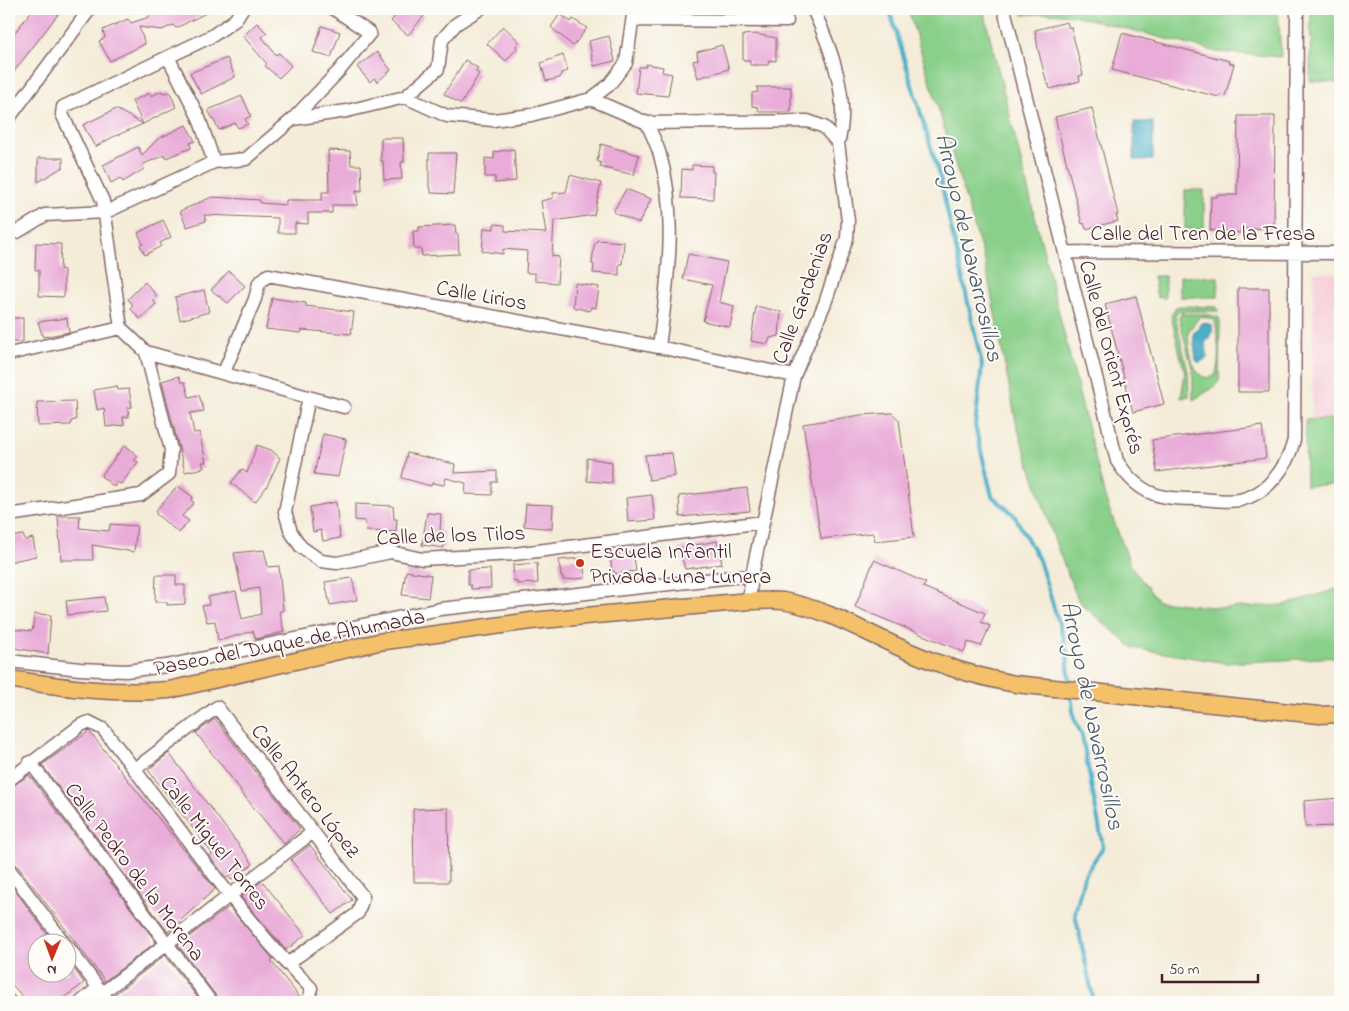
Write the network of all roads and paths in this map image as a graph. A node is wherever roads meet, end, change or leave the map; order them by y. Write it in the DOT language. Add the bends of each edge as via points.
graph roads {
  1 [pos="90,9"];
  2 [pos="242,9"];
  3 [pos="334,9"];
  4 [pos="480,9"];
  5 [pos="781,9"];
  6 [pos="813,9"];
  7 [pos="1004,9"];
  8 [pos="1297,9"];
  9 [pos="634,14"];
  10 [pos="168,57"];
  11 [pos="405,97"];
  12 [pos="591,99"];
  13 [pos="9,118"];
  14 [pos="293,119"];
  15 [pos="647,123"];
  16 [pos="838,144"];
  17 [pos="214,162"];
  18 [pos="106,212"];
  19 [pos="9,232"];
  20 [pos="1065,252"];
  21 [pos="1296,252"];
  22 [pos="1340,253"];
  23 [pos="121,328"];
  24 [pos="659,347"];
  25 [pos="146,352"];
  26 [pos="9,354"];
  27 [pos="224,372"];
  28 [pos="794,376"];
  29 [pos="309,397"];
  30 [pos="344,407"];
  31 [pos="9,514"];
  32 [pos="763,522"];
  33 [pos="752,575"];
  34 [pos="748,600"];
  35 [pos="9,661"];
  36 [pos="9,679"];
  37 [pos="1340,714"];
  38 [pos="30,762"];
  39 [pos="135,769"];
  40 [pos="9,780"];
  41 [pos="313,832"];
  42 [pos="9,869"];
  43 [pos="230,895"];
  44 [pos="58,934"];
  45 [pos="165,944"];
  46 [pos="78,960"];
  47 [pos="287,964"];
  48 [pos="103,994"];
  49 [pos="82,1002"];
  50 [pos="211,1002"];
  51 [pos="309,1002"];
  1 -- 13 [label="street"];
  2 -- 10 [label="street" via="235,20 212,36"];
  3 -- 14 [label="street" via="370,33"];
  4 -- 11 [label="street" via="456,24 442,40 438,69"];
  5 -- 9 [label="street" via="787,21"];
  6 -- 16 [label="street, Calle Gardenias" via="828,40 838,82 842,128"];
  7 -- 20 [label="street, Calle del Orient Exprés"];
  8 -- 21 [label="street, Calle del Orient Exprés"];
  9 -- 12 [label="street" via="626,63 610,85"];
  10 -- 17 [label="street" via="199,118"];
  10 -- 18 [label="street" via="63,106 62,114"];
  11 -- 12 [label="street" via="447,116 493,120 531,115"];
  11 -- 14 [label="street" via="347,112"];
  12 -- 15 [label="street"];
  14 -- 17 [label="street" via="246,159"];
  15 -- 16 [label="street" via="808,122 824,127"];
  15 -- 24 [label="street" via="660,155 668,209 670,262"];
  16 -- 28 [label="street, Calle Gardenias" via="848,222 846,238 825,303"];
  17 -- 18 [label="street"];
  18 -- 19 [label="street" via="45,215 16,232"];
  18 -- 23 [label="street"];
  20 -- 21 [label="street, Calle del Tren de la Fresa"];
  20 -- 21 [label="street, Calle del Orient Exprés" via="1117,460 1126,475 1149,494 1167,499 1238,500 1266,487 1282,471 1294,440"];
  21 -- 22 [label="street, Calle del Tren de la Fresa"];
  23 -- 25 [label="street"];
  23 -- 26 [label="street"];
  24 -- 27 [label="street, Calle Lirios" via="268,275 259,284"];
  24 -- 28 [label="street, Calle Lirios"];
  25 -- 27 [label="street"];
  25 -- 31 [label="street" via="171,450 169,474 140,495"];
  27 -- 29 [label="street"];
  28 -- 32 [label="street, Calle Gardenias"];
  29 -- 30 [label="street"];
  29 -- 32 [label="street, Calle de los Tilos" via="285,512 290,532 301,547 321,561 338,564 391,552 422,558 514,554"];
  32 -- 33 [label="street, Calle Gardenias"];
  33 -- 34 [label="street, Calle Gardenias"];
  33 -- 35 [label="street" via="440,609 136,670 80,669"];
  34 -- 36 [label="main road, Paseo del Duque de Ahumada" via="531,621 378,642 168,690 135,693 78,690"];
  34 -- 37 [label="main road, Paseo del Duque de Ahumada" via="781,601 808,607 970,675 1015,684 1319,715"];
  38 -- 39 [label="street, Calle Miguel Torres" via="89,722 103,729"];
  38 -- 40 [label="street"];
  38 -- 45 [label="street, Calle Pedro de la Morena"];
  39 -- 41 [label="street, Calle Antero López" via="217,707"];
  39 -- 43 [label="street, Calle Miguel Torres"];
  41 -- 43 [label="street"];
  41 -- 47 [label="street, Calle Antero López" via="363,897 358,914"];
  42 -- 44 [label="street"];
  43 -- 45 [label="street"];
  43 -- 47 [label="street, Calle Miguel Torres"];
  45 -- 48 [label="street"];
  45 -- 50 [label="street, Calle Pedro de la Morena"];
  46 -- 48 [label="street"];
  47 -- 51 [label="street, Calle Miguel Torres" via="311,988"];
  48 -- 49 [label="street"];
}
